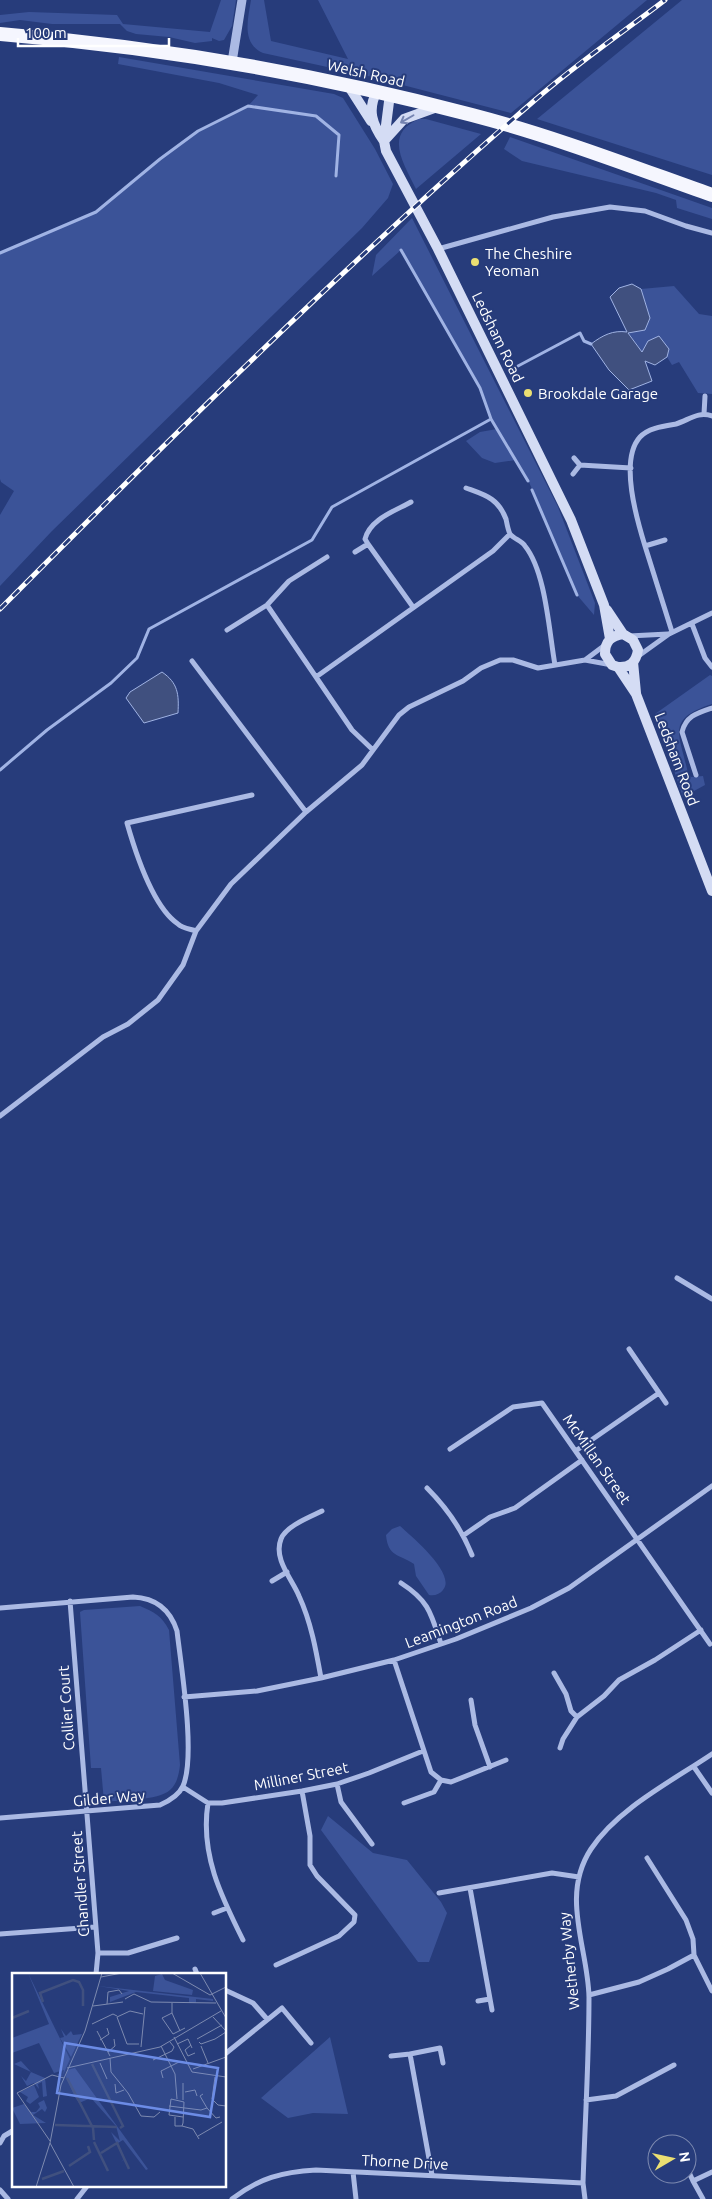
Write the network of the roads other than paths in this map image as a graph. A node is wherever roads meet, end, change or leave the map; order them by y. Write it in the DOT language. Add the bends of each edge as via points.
graph roads {
  1 [pos="242,0"];
  2 [pos="0,34"];
  3 [pos="232,62"];
  4 [pos="348,85"];
  5 [pos="383,93"];
  6 [pos="437,106"];
  7 [pos="372,122"];
  8 [pos="384,141"];
  9 [pos="712,195"];
  10 [pos="712,233"];
  11 [pos="438,249"];
  12 [pos="705,396"];
  13 [pos="704,414"];
  14 [pos="712,416"];
  15 [pos="574,458"];
  16 [pos="580,465"];
  17 [pos="631,468"];
  18 [pos="573,474"];
  19 [pos="466,488"];
  20 [pos="411,502"];
  21 [pos="510,534"];
  22 [pos="666,540"];
  23 [pos="368,544"];
  24 [pos="644,546"];
  25 [pos="355,552"];
  26 [pos="327,557"];
  27 [pos="267,605"];
  28 [pos="604,605"];
  29 [pos="413,607"];
  30 [pos="712,613"];
  31 [pos="692,624"];
  32 [pos="227,630"];
  33 [pos="670,633"];
  34 [pos="626,635"];
  35 [pos="608,641"];
  36 [pos="586,660"];
  37 [pos="635,660"];
  38 [pos="192,661"];
  39 [pos="555,665"];
  40 [pos="615,666"];
  41 [pos="712,667"];
  42 [pos="316,677"];
  43 [pos="636,694"];
  44 [pos="712,708"];
  45 [pos="373,750"];
  46 [pos="696,775"];
  47 [pos="252,795"];
  48 [pos="306,812"];
  49 [pos="712,891"];
  50 [pos="196,931"];
  51 [pos="0,1116"];
  52 [pos="677,1278"];
  53 [pos="712,1297"];
  54 [pos="629,1349"];
  55 [pos="659,1393"];
  56 [pos="666,1403"];
  57 [pos="450,1449"];
  58 [pos="577,1450"];
  59 [pos="582,1460"];
  60 [pos="712,1486"];
  61 [pos="427,1488"];
  62 [pos="322,1511"];
  63 [pos="464,1535"];
  64 [pos="637,1539"];
  65 [pos="472,1555"];
  66 [pos="287,1572"];
  67 [pos="272,1581"];
  68 [pos="400,1582"];
  69 [pos="70,1601"];
  70 [pos="0,1608"];
  71 [pos="701,1630"];
  72 [pos="441,1644"];
  73 [pos="710,1644"];
  74 [pos="394,1660"];
  75 [pos="554,1673"];
  76 [pos="322,1678"];
  77 [pos="184,1697"];
  78 [pos="472,1700"];
  79 [pos="578,1717"];
  80 [pos="560,1748"];
  81 [pos="424,1751"];
  82 [pos="712,1754"];
  83 [pos="506,1760"];
  84 [pos="490,1767"];
  85 [pos="694,1767"];
  86 [pos="441,1780"];
  87 [pos="337,1784"];
  88 [pos="183,1787"];
  89 [pos="302,1791"];
  90 [pos="712,1794"];
  91 [pos="208,1803"];
  92 [pos="404,1803"];
  93 [pos="87,1812"];
  94 [pos="0,1818"];
  95 [pos="372,1844"];
  96 [pos="647,1858"];
  97 [pos="579,1876"];
  98 [pos="470,1888"];
  99 [pos="439,1893"];
  100 [pos="227,1908"];
  101 [pos="214,1913"];
  102 [pos="95,1927"];
  103 [pos="0,1934"];
  104 [pos="177,1938"];
  105 [pos="243,1940"];
  106 [pos="98,1954"];
  107 [pos="694,1955"];
  108 [pos="276,1965"];
  109 [pos="96,1973"];
  110 [pos="226,1990"];
  111 [pos="712,1991"];
  112 [pos="589,1995"];
  113 [pos="490,1999"];
  114 [pos="478,2001"];
  115 [pos="492,2010"];
  116 [pos="267,2020"];
  117 [pos="311,2043"];
  118 [pos="226,2053"];
  119 [pos="410,2054"];
  120 [pos="391,2056"];
  121 [pos="443,2063"];
  122 [pos="674,2065"];
  123 [pos="586,2100"];
  124 [pos="12,2131"];
  125 [pos="0,2143"];
  126 [pos="353,2172"];
  127 [pos="712,2172"];
  128 [pos="432,2175"];
  129 [pos="697,2179"];
  130 [pos="583,2183"];
  131 [pos="695,2184"];
  132 [pos="87,2186"];
  133 [pos="0,2190"];
  134 [pos="8,2199"];
  135 [pos="77,2199"];
  136 [pos="232,2199"];
  137 [pos="356,2199"];
  138 [pos="585,2199"];
  139 [pos="703,2199"];
  1 -- 3 [label="street"];
  2 -- 3 [label="highway, Welsh Road"];
  3 -- 4 [label="highway, Welsh Road"];
  4 -- 5 [label="highway, Welsh Road"];
  4 -- 7 [label="main road, Ledsham Road"];
  5 -- 6 [label="highway, Welsh Road"];
  5 -- 7 [label="main road" via="372,101"];
  5 -- 8 [label="main road, Ledsham Road"];
  6 -- 8 [label="main road, one-way" via="404,119"];
  6 -- 9 [label="highway, Welsh Road" via="540,136"];
  7 -- 8 [label="main road, Ledsham Road"];
  8 -- 11 [label="main road, Ledsham Road" via="386,151"];
  10 -- 11 [label="street" via="645,211 610,207 553,217"];
  11 -- 28 [label="main road, Ledsham Road" via="571,520"];
  12 -- 13 [label="street"];
  13 -- 14 [label="street"];
  13 -- 17 [label="street" via="646,432 636,443"];
  15 -- 16 [label="street"];
  16 -- 17 [label="street"];
  16 -- 18 [label="street"];
  17 -- 24 [label="street" via="635,515"];
  19 -- 21 [label="street" via="488,496 497,504"];
  20 -- 23 [label="street" via="378,520 366,534"];
  21 -- 29 [label="street" via="493,551"];
  21 -- 39 [label="street" via="525,546 541,582"];
  22 -- 24 [label="street"];
  23 -- 25 [label="street"];
  23 -- 29 [label="street"];
  24 -- 33 [label="street"];
  26 -- 27 [label="street" via="289,581"];
  27 -- 32 [label="street"];
  27 -- 42 [label="street"];
  28 -- 34 [label="main road, Ledsham Road"];
  28 -- 35 [label="main road, Ledsham Road"];
  29 -- 42 [label="street"];
  30 -- 31 [label="street"];
  31 -- 33 [label="street"];
  31 -- 41 [label="street" via="705,658"];
  33 -- 34 [label="street"];
  33 -- 37 [label="street"];
  34 -- 35 [label="main road"];
  34 -- 37 [label="main road, Ledsham Road" via="637,644"];
  35 -- 36 [label="street"];
  35 -- 40 [label="main road, Ledsham Road" via="605,654"];
  36 -- 39 [label="street"];
  36 -- 40 [label="street"];
  37 -- 40 [label="main road" via="629,666"];
  37 -- 43 [label="main road, Ledsham Road"];
  38 -- 48 [label="street"];
  39 -- 45 [label="street" via="538,668 508,659 481,668 463,681 404,711"];
  40 -- 43 [label="main road, Ledsham Road"];
  42 -- 45 [label="street" via="352,730"];
  43 -- 49 [label="main road, Ledsham Road"];
  44 -- 46 [label="street" via="688,718 682,732"];
  45 -- 48 [label="street" via="357,769"];
  47 -- 50 [label="street" via="127,823 138,862 164,910 178,925"];
  48 -- 50 [label="street" via="231,884"];
  50 -- 51 [label="street" via="183,965 158,1000 128,1024 103,1037"];
  52 -- 53 [label="street"];
  54 -- 55 [label="street"];
  55 -- 56 [label="street"];
  55 -- 58 [label="street"];
  57 -- 58 [label="street, McMillan Street" via="513,1407 542,1404"];
  58 -- 59 [label="street, McMillan Street"];
  59 -- 63 [label="street" via="514,1508 490,1517"];
  59 -- 64 [label="street, McMillan Street"];
  60 -- 64 [label="street, Leamington Road"];
  61 -- 63 [label="street"];
  62 -- 66 [label="street" via="281,1537 279,1551"];
  63 -- 65 [label="street"];
  64 -- 71 [label="street, McMillan Street"];
  64 -- 72 [label="street, Leamington Road" via="569,1588 531,1608"];
  66 -- 67 [label="street"];
  66 -- 76 [label="street" via="307,1616"];
  68 -- 72 [label="street" via="425,1601"];
  69 -- 70 [label="street"];
  69 -- 77 [label="street" via="145,1598 166,1609 177,1631"];
  69 -- 93 [label="street, Collier Court"];
  71 -- 73 [label="street, McMillan Street"];
  71 -- 79 [label="street" via="627,1674"];
  72 -- 74 [label="street, Leamington Road"];
  74 -- 76 [label="street, Leamington Road"];
  74 -- 81 [label="street"];
  75 -- 79 [label="street" via="571,1711"];
  76 -- 77 [label="street, Leamington Road" via="257,1691"];
  77 -- 88 [label="street" via="188,1751"];
  78 -- 84 [label="street" via="475,1725"];
  79 -- 80 [label="street" via="562,1739"];
  81 -- 86 [label="street" via="431,1772"];
  81 -- 87 [label="street, Milliner Street"];
  82 -- 85 [label="street, Wetherby Way"];
  83 -- 84 [label="street"];
  84 -- 86 [label="street" via="451,1782"];
  85 -- 90 [label="street"];
  85 -- 97 [label="street, Wetherby Way" via="616,1819 589,1851"];
  86 -- 92 [label="street" via="434,1792"];
  87 -- 89 [label="street, Milliner Street"];
  87 -- 95 [label="street" via="341,1802"];
  88 -- 91 [label="street"];
  88 -- 93 [label="street, Gilder Way" via="160,1805"];
  89 -- 91 [label="street, Milliner Street"];
  89 -- 108 [label="street" via="310,1836 310,1865 355,1916 354,1922 339,1936"];
  91 -- 100 [label="street" via="205,1824 207,1846"];
  93 -- 94 [label="street, Gilder Way"];
  93 -- 102 [label="street, Chandler Street"];
  96 -- 107 [label="street" via="686,1920 693,1939"];
  97 -- 98 [label="street" via="552,1873"];
  97 -- 112 [label="street, Wetherby Way" via="575,1906"];
  98 -- 99 [label="street"];
  98 -- 113 [label="street"];
  100 -- 101 [label="street"];
  100 -- 105 [label="street"];
  102 -- 103 [label="street"];
  102 -- 106 [label="street, Chandler Street"];
  104 -- 106 [label="street, Chandler Street" via="128,1953"];
  106 -- 109 [label="street, Chandler Street"];
  107 -- 111 [label="street"];
  107 -- 112 [label="street" via="639,1982"];
  110 -- 116 [label="street" via="253,2003"];
  112 -- 123 [label="street, Wetherby Way"];
  113 -- 114 [label="street"];
  113 -- 115 [label="street"];
  116 -- 117 [label="street" via="282,2008"];
  116 -- 118 [label="street"];
  119 -- 120 [label="street"];
  119 -- 121 [label="street" via="440,2048"];
  119 -- 128 [label="street"];
  122 -- 123 [label="street" via="616,2096"];
  123 -- 130 [label="street, Wetherby Way"];
  124 -- 125 [label="street"];
  126 -- 128 [label="street, Thorne Drive"];
  126 -- 136 [label="street, Thorne Drive" via="288,2172 262,2180"];
  126 -- 137 [label="street"];
  127 -- 129 [label="street"];
  128 -- 130 [label="street, Thorne Drive"];
  130 -- 138 [label="street, Wetherby Way"];
  131 -- 139 [label="street"];
  132 -- 135 [label="street"];
  133 -- 134 [label="street"];
}
